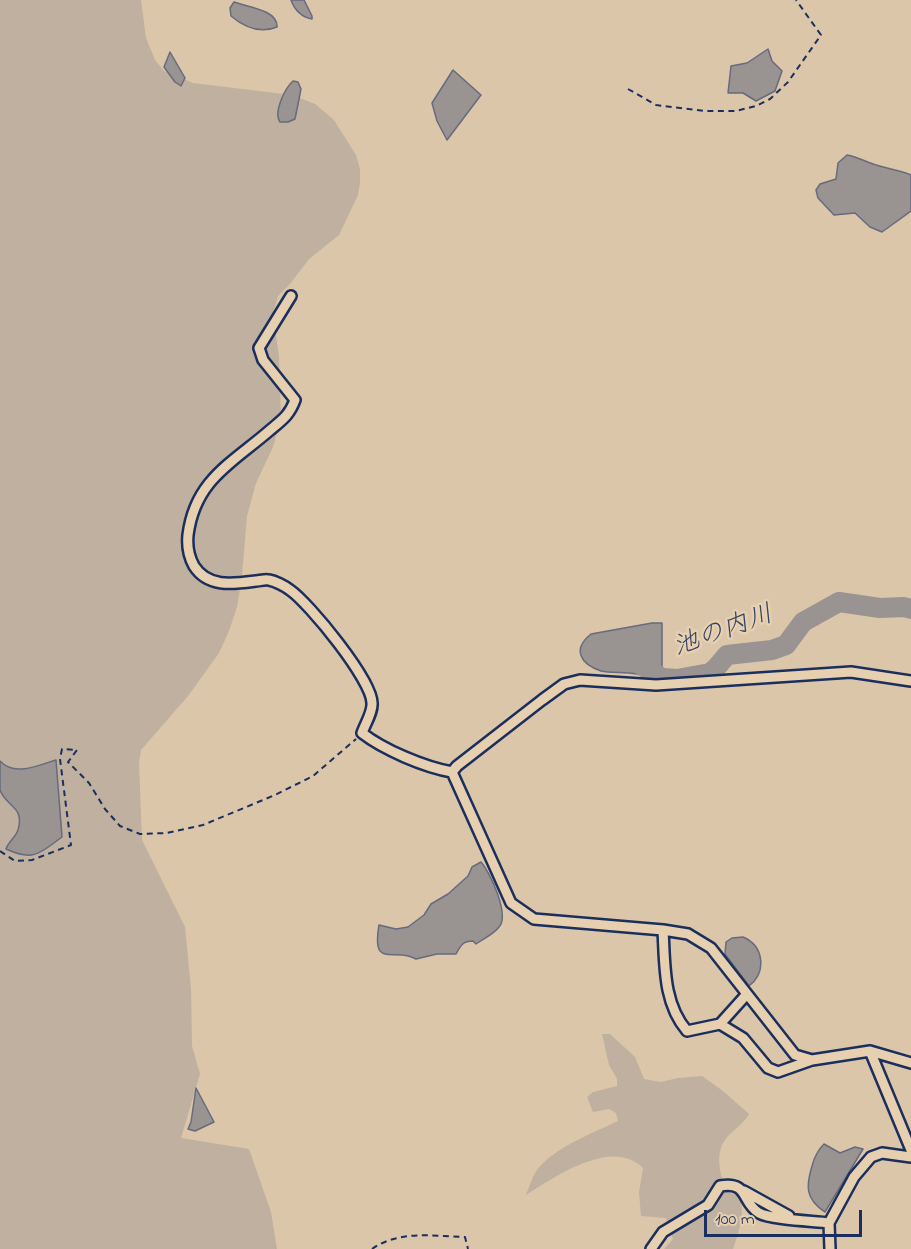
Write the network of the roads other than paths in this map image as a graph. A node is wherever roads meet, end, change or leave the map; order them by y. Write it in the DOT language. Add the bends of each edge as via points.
graph roads {
  1 [pos="291,296"];
  2 [pos="911,681"];
  3 [pos="452,772"];
  4 [pos="663,930"];
  5 [pos="747,994"];
  6 [pos="720,1024"];
  7 [pos="870,1051"];
  8 [pos="812,1060"];
  9 [pos="911,1063"];
  10 [pos="911,1150"];
  11 [pos="911,1157"];
  12 [pos="829,1223"];
  13 [pos="651,1249"];
  14 [pos="830,1249"];
  1 -- 3 [label="street" via="259,348 263,360 295,400 290,412 221,468 205,488 191,519 187,538 190,559 200,575 218,584 269,580 290,590 338,643 370,690 373,704 362,733 417,762"];
  2 -- 3 [label="street" via="851,672 656,685 580,680 564,684"];
  3 -- 4 [label="street" via="511,903 534,920"];
  4 -- 5 [label="street" via="688,934 711,948"];
  4 -- 6 [label="street" via="666,984 678,1020 687,1031"];
  5 -- 6 [label="street"];
  5 -- 8 [label="street" via="795,1055"];
  6 -- 8 [label="street" via="743,1038 768,1068 778,1072"];
  7 -- 8 [label="street"];
  7 -- 9 [label="street"];
  7 -- 10 [label="street"];
  11 -- 12 [label="street" via="882,1153 871,1157 854,1177"];
  12 -- 13 [label="street" via="759,1213 742,1189 720,1186 708,1205 663,1232"];
  12 -- 14 [label="street"];
}
